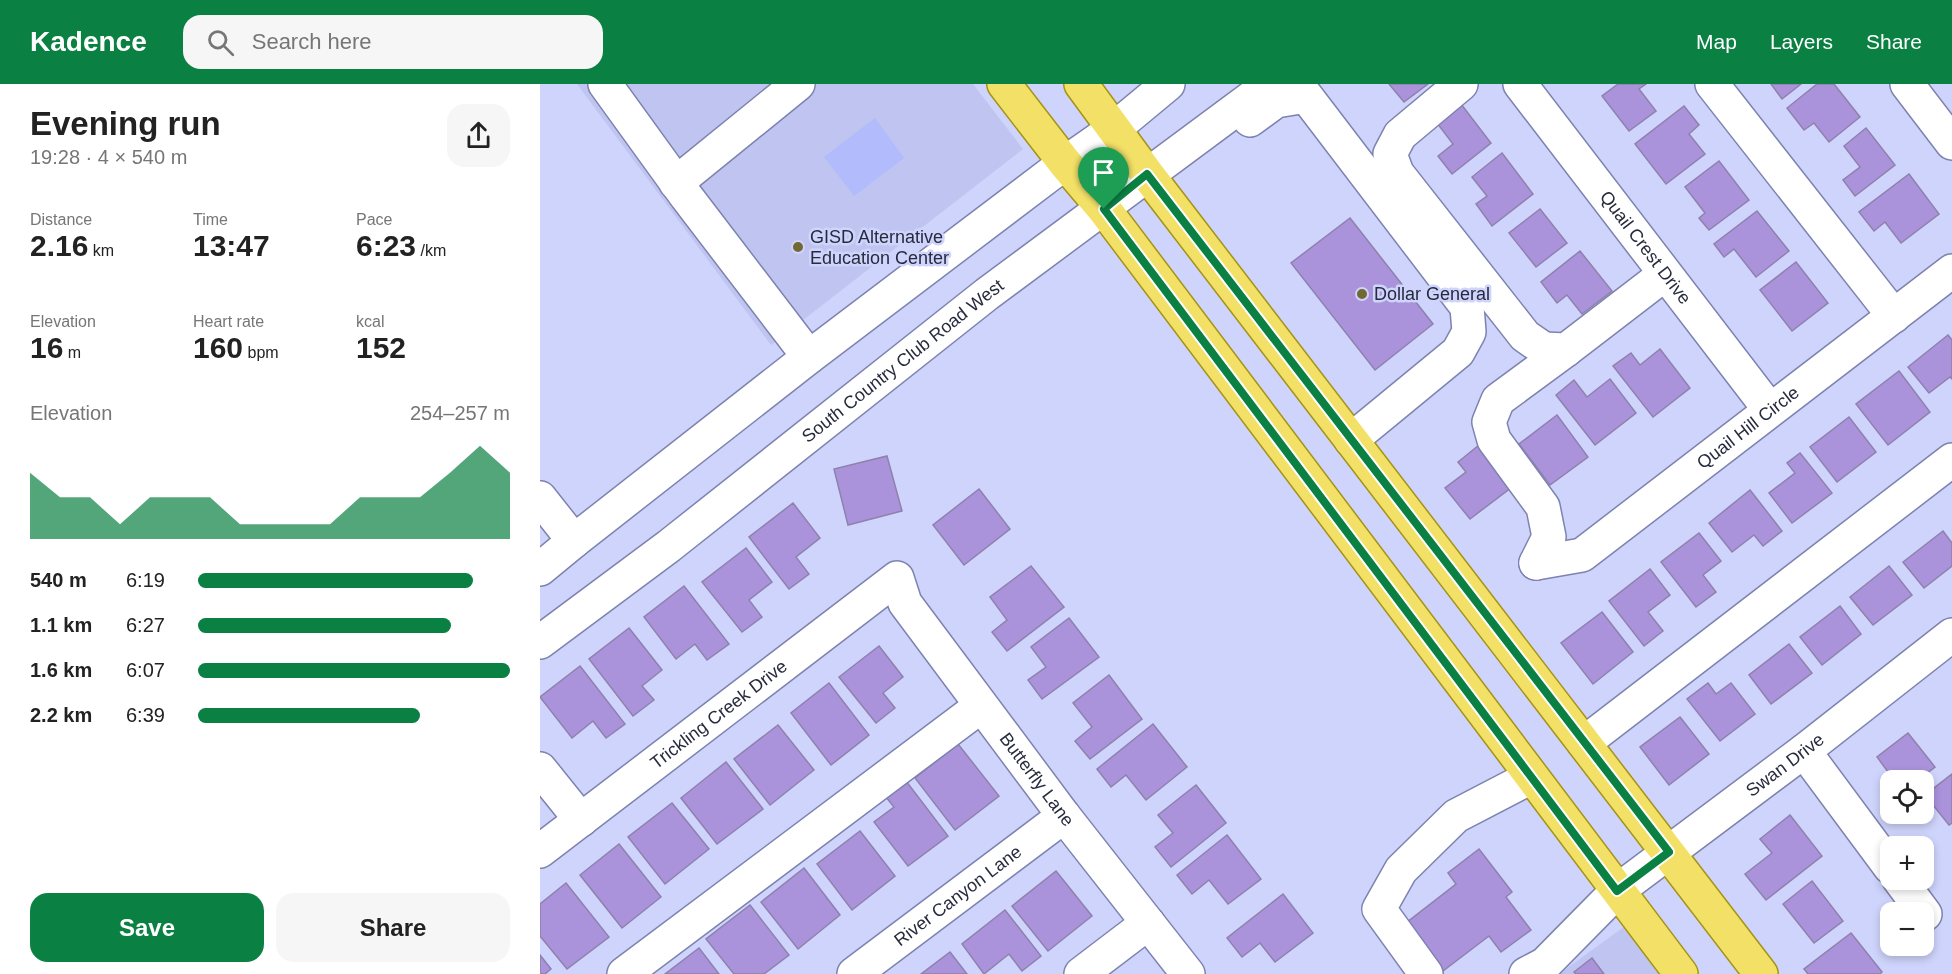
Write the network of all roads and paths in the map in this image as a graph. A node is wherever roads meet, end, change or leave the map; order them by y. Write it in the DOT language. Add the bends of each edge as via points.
graph roads {
  1 [pos="605,84"];
  2 [pos="798,84"];
  3 [pos="1004,84"];
  4 [pos="1080,84"];
  5 [pos="1168,84"];
  6 [pos="1270,84"];
  7 [pos="1461,84"];
  8 [pos="1520,84"];
  9 [pos="1712,84"];
  10 [pos="1907,84"];
  11 [pos="1233,111"];
  12 [pos="1115,128"];
  13 [pos="1952,143"];
  14 [pos="1065,163"];
  15 [pos="1147,174"];
  16 [pos="676,183"];
  17 [pos="1104,209"];
  18 [pos="1952,271"];
  19 [pos="1665,274"];
  20 [pos="1894,316"];
  21 [pos="1566,350"];
  22 [pos="809,357"];
  23 [pos="1770,411"];
  24 [pos="1351,440"];
  25 [pos="1952,460"];
  26 [pos="540,498"];
  27 [pos="574,541"];
  28 [pos="540,569"];
  29 [pos="897,578"];
  30 [pos="1952,635"];
  31 [pos="540,642"];
  32 [pos="981,706"];
  33 [pos="1584,743"];
  34 [pos="1804,751"];
  35 [pos="540,769"];
  36 [pos="1531,777"];
  37 [pos="1064,816"];
  38 [pos="581,820"];
  39 [pos="540,851"];
  40 [pos="1669,852"];
  41 [pos="1880,854"];
  42 [pos="1617,891"];
  43 [pos="1148,923"];
  44 [pos="624,974"];
  45 [pos="854,974"];
  46 [pos="1082,974"];
  47 [pos="1188,974"];
  48 [pos="1426,974"];
  49 [pos="1526,974"];
  50 [pos="1681,974"];
  51 [pos="1761,974"];
  1 -- 16 [label="street"];
  2 -- 16 [label="street"];
  3 -- 14 [label="main road"];
  4 -- 12 [label="main road"];
  5 -- 12 [label="street"];
  6 -- 11 [label="street, South Country Club Road West"];
  7 -- 21 [label="street" via="1400,135 1390,154 1397,173 1525,336 1544,349"];
  8 -- 19 [label="street, Quail Crest Drive"];
  9 -- 20 [label="street"];
  10 -- 13 [label="street"];
  11 -- 15 [label="street, South Country Club Road West"];
  11 -- 24 [label="street" via="1244,124 1276,101 1306,96 1467,307 1469,332 1458,352"];
  12 -- 14 [label="street"];
  12 -- 15 [label="main road"];
  14 -- 17 [label="main road"];
  14 -- 22 [label="street"];
  15 -- 17 [label="street, South Country Club Road West"];
  15 -- 24 [label="main road"];
  16 -- 22 [label="street"];
  17 -- 31 [label="street, South Country Club Road West" via="987,294 669,546"];
  17 -- 36 [label="main road"];
  18 -- 20 [label="street, Quail Hill Circle"];
  19 -- 21 [label="street"];
  19 -- 23 [label="street, Quail Crest Drive"];
  20 -- 23 [label="street, Quail Hill Circle"];
  21 -- 23 [label="street, Quail Hill Circle" via="1498,400 1489,422 1494,440 1543,507 1549,537 1536,563 1582,555"];
  22 -- 27 [label="street"];
  24 -- 33 [label="main road"];
  25 -- 33 [label="street"];
  26 -- 27 [label="street"];
  27 -- 28 [label="street"];
  29 -- 32 [label="street, Butterfly Lane" via="905,603"];
  29 -- 38 [label="street, Trickling Creek Drive"];
  30 -- 34 [label="street, Swan Drive"];
  32 -- 37 [label="street, Butterfly Lane"];
  32 -- 44 [label="street"];
  33 -- 40 [label="main road"];
  34 -- 40 [label="street, Swan Drive"];
  34 -- 41 [label="street"];
  35 -- 38 [label="street"];
  36 -- 42 [label="main road"];
  36 -- 48 [label="street" via="1456,816 1401,870 1379,909"];
  37 -- 43 [label="street, Butterfly Lane"];
  37 -- 45 [label="street, River Canyon Lane"];
  38 -- 39 [label="street, Trickling Creek Drive"];
  40 -- 42 [label="street, Swan Drive"];
  40 -- 51 [label="main road"];
  42 -- 49 [label="street, Swan Drive" via="1545,964"];
  42 -- 50 [label="main road"];
  43 -- 46 [label="street"];
  43 -- 47 [label="street, Butterfly Lane"];
}
